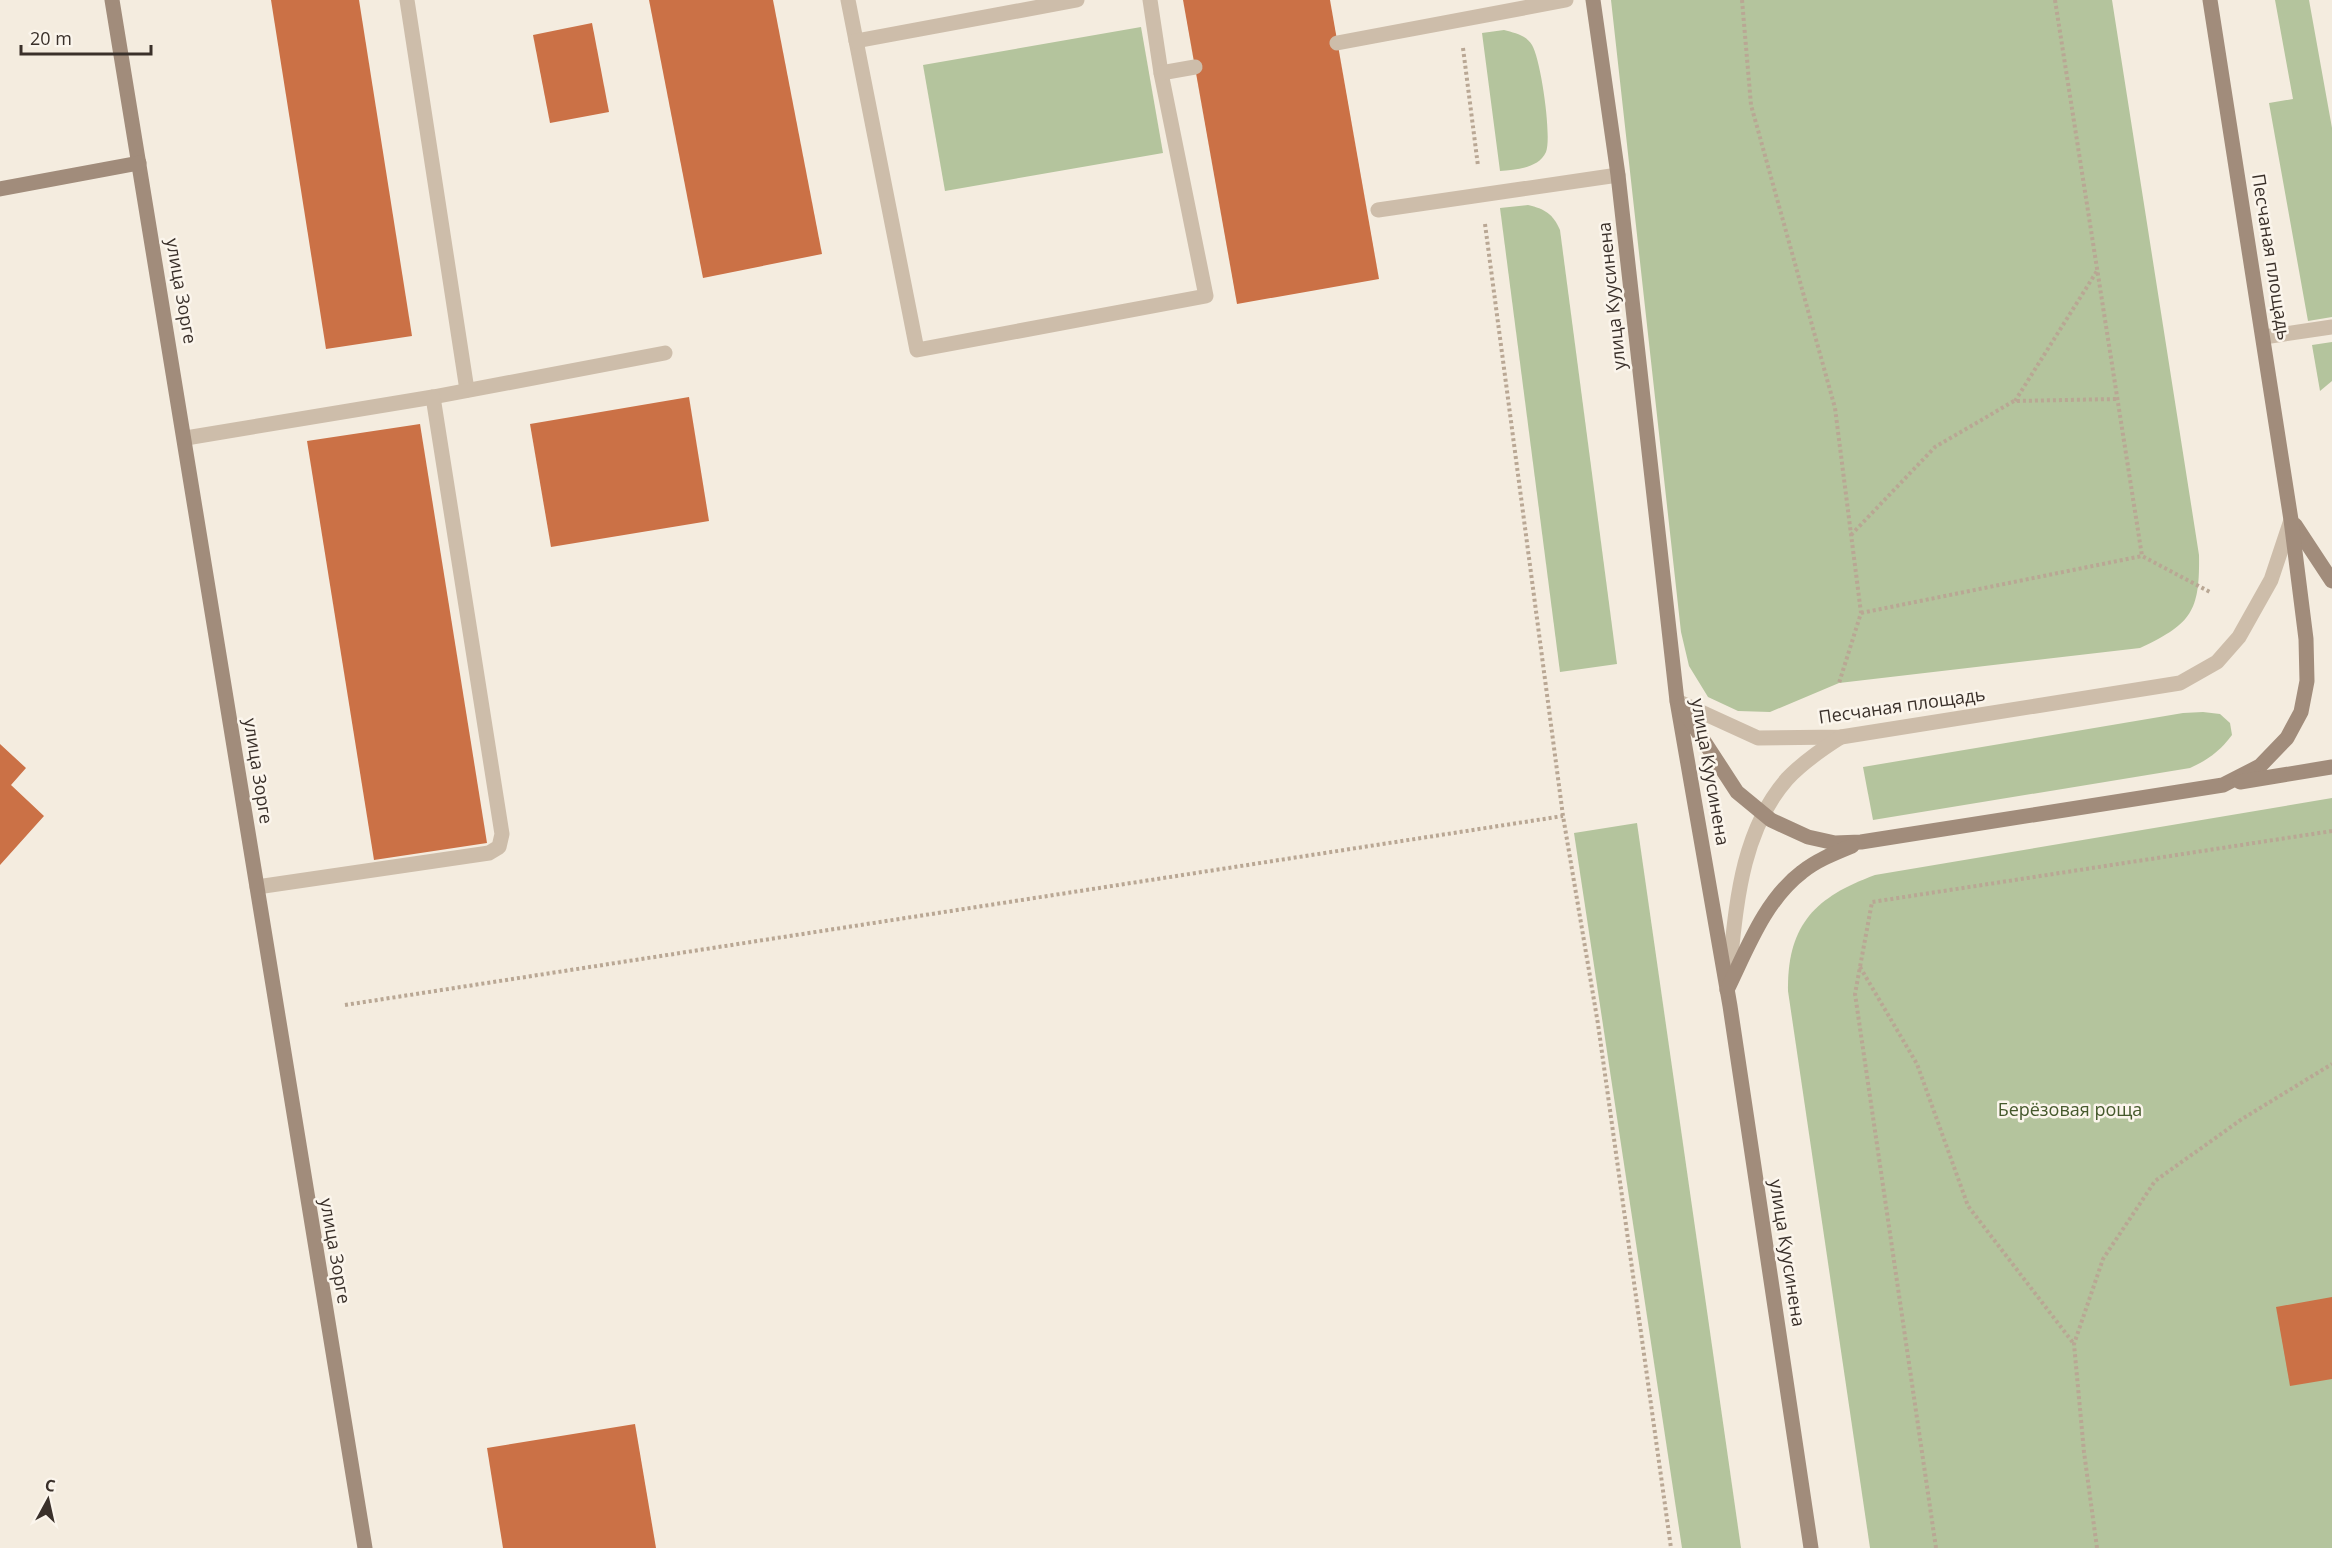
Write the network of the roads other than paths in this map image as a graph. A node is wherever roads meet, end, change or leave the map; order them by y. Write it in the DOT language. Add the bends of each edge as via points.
graph roads {
  1 [pos="112,0"];
  2 [pos="407,0"];
  3 [pos="848,0"];
  4 [pos="1077,0"];
  5 [pos="1150,0"];
  6 [pos="1566,0"];
  7 [pos="1593,0"];
  8 [pos="2210,0"];
  9 [pos="856,41"];
  10 [pos="1337,43"];
  11 [pos="1195,68"];
  12 [pos="1161,73"];
  13 [pos="140,163"];
  14 [pos="1618,175"];
  15 [pos="0,189"];
  16 [pos="1378,210"];
  17 [pos="2332,327"];
  18 [pos="2264,337"];
  19 [pos="666,353"];
  20 [pos="467,390"];
  21 [pos="433,397"];
  22 [pos="186,438"];
  23 [pos="2292,520"];
  24 [pos="2332,581"];
  25 [pos="1677,701"];
  26 [pos="1841,737"];
  27 [pos="2332,767"];
  28 [pos="2223,784"];
  29 [pos="1764,814"];
  30 [pos="1861,842"];
  31 [pos="257,887"];
  32 [pos="1727,990"];
  33 [pos="366,1548"];
  34 [pos="1811,1548"];
  1 -- 13 [label="main road, улица Зорге"];
  2 -- 20 [label="street"];
  3 -- 9 [label="street"];
  4 -- 9 [label="street"];
  5 -- 12 [label="street"];
  6 -- 10 [label="street"];
  7 -- 14 [label="main road, улица Куусинена"];
  8 -- 18 [label="main road, Песчаная площадь"];
  9 -- 12 [label="street" via="917,350 1206,296"];
  11 -- 12 [label="street"];
  13 -- 15 [label="main road"];
  13 -- 22 [label="main road, улица Зорге"];
  14 -- 16 [label="street"];
  14 -- 25 [label="main road, улица Куусинена"];
  17 -- 18 [label="street"];
  18 -- 23 [label="main road, Песчаная площадь"];
  19 -- 20 [label="street"];
  20 -- 21 [label="street"];
  21 -- 22 [label="street"];
  21 -- 31 [label="street" via="502,834 499,847 489,852"];
  22 -- 31 [label="main road, улица Зорге"];
  23 -- 24 [label="main road"];
  23 -- 26 [label="street, Песчаная площадь" via="2271,580 2239,637 2217,662 2180,683"];
  23 -- 28 [label="main road, Песчаная площадь" via="2306,639 2307,681 2301,712 2287,738 2260,766"];
  25 -- 26 [label="street, Песчаная площадь" via="1758,738"];
  25 -- 29 [label="main road, Песчаная площадь" via="1737,792"];
  25 -- 32 [label="main road, улица Куусинена"];
  26 -- 29 [label="street" via="1786,780"];
  27 -- 28 [label="main road"];
  28 -- 30 [label="main road, Песчаная площадь"];
  29 -- 30 [label="main road, Песчаная площадь" via="1808,837 1835,843"];
  29 -- 32 [label="street" via="1738,890"];
  30 -- 32 [label="main road, Песчаная площадь" via="1802,872 1778,897 1760,923"];
  31 -- 33 [label="main road, улица Зорге"];
  32 -- 34 [label="main road, улица Куусинена"];
}
